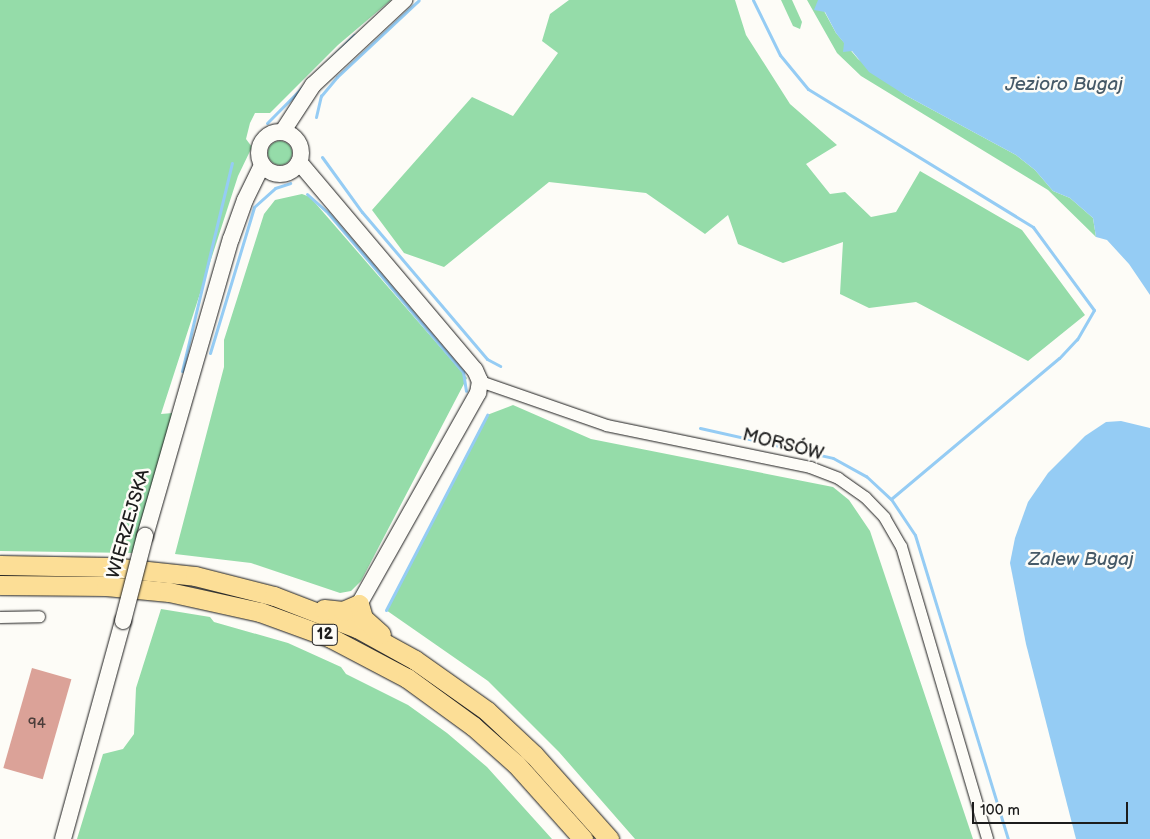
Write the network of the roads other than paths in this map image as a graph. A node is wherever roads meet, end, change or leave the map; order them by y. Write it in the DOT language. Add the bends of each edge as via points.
graph roads {
  1 [pos="404,0"];
  2 [pos="290,135"];
  3 [pos="281,168"];
  4 [pos="480,381"];
  5 [pos="0,565"];
  6 [pos="0,585"];
  7 [pos="359,604"];
  8 [pos="311,608"];
  9 [pos="39,616"];
  10 [pos="0,617"];
  11 [pos="395,649"];
  12 [pos="63,839"];
  13 [pos="583,839"];
  14 [pos="609,839"];
  15 [pos="987,839"];
  1 -- 2 [label="street" via="310,89"];
  2 -- 3 [label="street" via="301,150"];
  2 -- 3 [label="street" via="271,133 262,141 258,153"];
  3 -- 4 [label="street" via="333,205 475,370"];
  3 -- 12 [label="street, WIERZEJSKA, bridge" via="238,220 145,536"];
  4 -- 7 [label="street" via="478,393"];
  4 -- 15 [label="street, MORSÓW" via="606,425 810,467 838,478 865,497 884,517 901,546"];
  5 -- 8 [label="main road, 12" via="170,572 236,585"];
  6 -- 13 [label="main road, 12" via="106,586 178,593 260,612 331,638 406,678 473,726 516,764"];
  7 -- 8 [label="main road" via="343,611"];
  7 -- 11 [label="main road" via="363,618"];
  8 -- 11 [label="main road, 12"];
  9 -- 10 [label="street"];
  11 -- 14 [label="main road, 12" via="455,687 503,725 552,773"];
}
